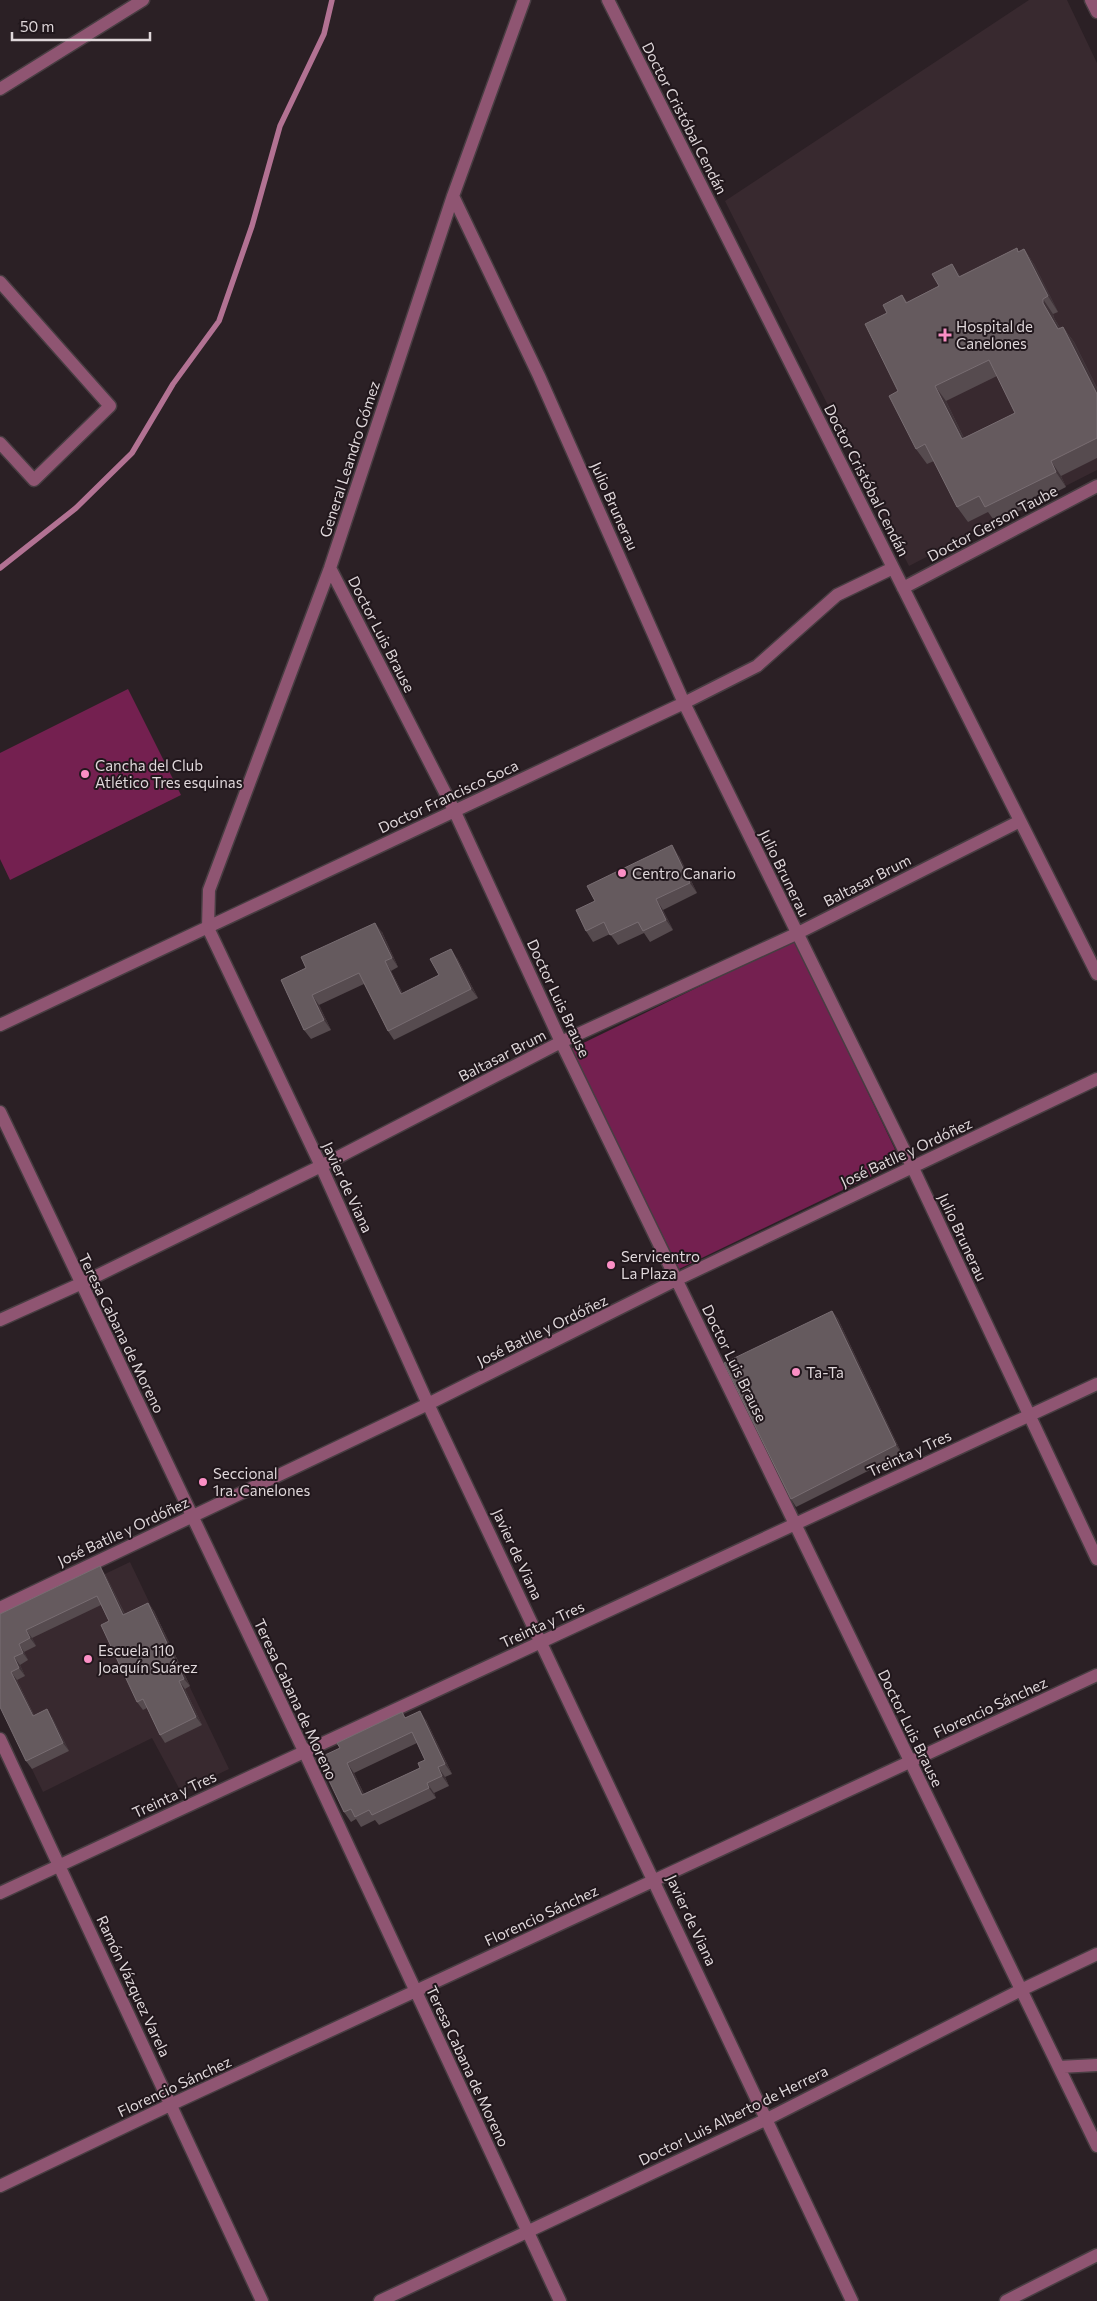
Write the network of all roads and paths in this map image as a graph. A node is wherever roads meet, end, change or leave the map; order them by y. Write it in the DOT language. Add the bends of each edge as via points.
graph roads {
  1 [pos="143,0"];
  2 [pos="524,0"];
  3 [pos="608,0"];
  4 [pos="1091,0"];
  5 [pos="1097,12"];
  6 [pos="0,89"];
  7 [pos="454,196"];
  8 [pos="0,282"];
  9 [pos="0,443"];
  10 [pos="1097,486"];
  11 [pos="330,568"];
  12 [pos="893,568"];
  13 [pos="903,588"];
  14 [pos="684,703"];
  15 [pos="454,810"];
  16 [pos="1020,821"];
  17 [pos="208,928"];
  18 [pos="796,934"];
  19 [pos="1097,974"];
  20 [pos="0,1026"];
  21 [pos="561,1042"];
  22 [pos="1097,1079"];
  23 [pos="0,1112"];
  24 [pos="321,1166"];
  25 [pos="912,1166"];
  26 [pos="676,1280"];
  27 [pos="80,1284"];
  28 [pos="0,1320"];
  29 [pos="1097,1384"];
  30 [pos="428,1404"];
  31 [pos="1029,1415"];
  32 [pos="192,1516"];
  33 [pos="794,1525"];
  34 [pos="1097,1559"];
  35 [pos="0,1608"];
  36 [pos="542,1642"];
  37 [pos="1097,1675"];
  38 [pos="0,1740"];
  39 [pos="304,1751"];
  40 [pos="909,1762"];
  41 [pos="59,1866"];
  42 [pos="655,1880"];
  43 [pos="0,1893"];
  44 [pos="1097,1954"];
  45 [pos="1021,1990"];
  46 [pos="414,1992"];
  47 [pos="1097,2064"];
  48 [pos="1059,2067"];
  49 [pos="172,2104"];
  50 [pos="767,2119"];
  51 [pos="1097,2146"];
  52 [pos="0,2186"];
  53 [pos="528,2231"];
  54 [pos="1097,2256"];
  55 [pos="262,2301"];
  56 [pos="380,2301"];
  57 [pos="560,2301"];
  58 [pos="852,2301"];
  59 [pos="1006,2301"];
  1 -- 6 [label="street"];
  2 -- 7 [label="street, General Leandro Gómez"];
  3 -- 12 [label="street, Doctor Cristóbal Cendán"];
  4 -- 5 [label="street"];
  7 -- 11 [label="street, General Leandro Gómez"];
  7 -- 14 [label="street, Julio Brunerau" via="539,376"];
  8 -- 9 [label="street" via="110,406 34,480"];
  10 -- 13 [label="street, Doctor Gerson Taube"];
  11 -- 15 [label="street, Doctor Luis Brause"];
  11 -- 17 [label="street, General Leandro Gómez" via="209,890"];
  12 -- 13 [label="street, Doctor Cristóbal Cendán"];
  12 -- 14 [label="street, Doctor Francisco Soca" via="837,595 757,666"];
  13 -- 16 [label="street, Doctor Cristóbal Cendán"];
  14 -- 15 [label="street, Doctor Francisco Soca"];
  14 -- 18 [label="street, Julio Brunerau"];
  15 -- 17 [label="street, Doctor Francisco Soca"];
  15 -- 21 [label="street, Doctor Luis Brause"];
  16 -- 18 [label="street, Baltasar Brum"];
  16 -- 19 [label="street, Doctor Cristóbal Cendán"];
  17 -- 20 [label="street, Doctor Francisco Soca"];
  17 -- 24 [label="street, Javier de Viana"];
  18 -- 21 [label="street, Baltasar Brum"];
  18 -- 25 [label="street, Julio Brunerau"];
  21 -- 24 [label="street, Baltasar Brum"];
  21 -- 26 [label="street, Doctor Luis Brause"];
  22 -- 25 [label="street, José Batlle y Ordóñez"];
  23 -- 27 [label="street, Teresa Cabana de Moreno"];
  24 -- 27 [label="street, Baltasar Brum"];
  24 -- 30 [label="street, Javier de Viana"];
  25 -- 26 [label="street, José Batlle y Ordóñez"];
  25 -- 31 [label="street, Julio Brunerau"];
  26 -- 30 [label="street, José Batlle y Ordóñez"];
  26 -- 33 [label="street, Doctor Luis Brause"];
  27 -- 28 [label="street, Baltasar Brum"];
  27 -- 32 [label="street, Teresa Cabana de Moreno"];
  29 -- 31 [label="street, Treinta y Tres"];
  30 -- 32 [label="street, José Batlle y Ordóñez"];
  30 -- 36 [label="street, Javier de Viana"];
  31 -- 33 [label="street, Treinta y Tres"];
  31 -- 34 [label="street, Julio Brunerau"];
  32 -- 35 [label="street, José Batlle y Ordóñez"];
  32 -- 39 [label="street, Teresa Cabana de Moreno"];
  33 -- 36 [label="street, Treinta y Tres"];
  33 -- 40 [label="street, Doctor Luis Brause"];
  36 -- 39 [label="street, Treinta y Tres"];
  36 -- 42 [label="street, Javier de Viana"];
  37 -- 40 [label="street, Florencio Sánchez"];
  38 -- 41 [label="street, Ramón Vázquez Varela"];
  39 -- 41 [label="street, Treinta y Tres"];
  39 -- 46 [label="street, Teresa Cabana de Moreno"];
  40 -- 42 [label="street, Florencio Sánchez"];
  40 -- 45 [label="street, Doctor Luis Brause"];
  41 -- 43 [label="street, Treinta y Tres"];
  41 -- 49 [label="street, Ramón Vázquez Varela"];
  42 -- 46 [label="street, Florencio Sánchez"];
  42 -- 50 [label="street, Javier de Viana"];
  44 -- 45 [label="street, Doctor Luis Alberto de Herrera"];
  45 -- 48 [label="street, Doctor Luis Brause"];
  45 -- 50 [label="street, Doctor Luis Alberto de Herrera"];
  46 -- 49 [label="street, Florencio Sánchez"];
  46 -- 53 [label="street, Teresa Cabana de Moreno"];
  47 -- 48 [label="street"];
  48 -- 51 [label="street, Doctor Luis Brause"];
  49 -- 52 [label="street, Florencio Sánchez"];
  49 -- 55 [label="street, Ramón Vázquez Varela"];
  50 -- 53 [label="street, Doctor Luis Alberto de Herrera"];
  50 -- 58 [label="street, Javier de Viana"];
  53 -- 56 [label="street, Doctor Luis Alberto de Herrera"];
  53 -- 57 [label="street, Teresa Cabana de Moreno"];
  54 -- 59 [label="street"];
}
